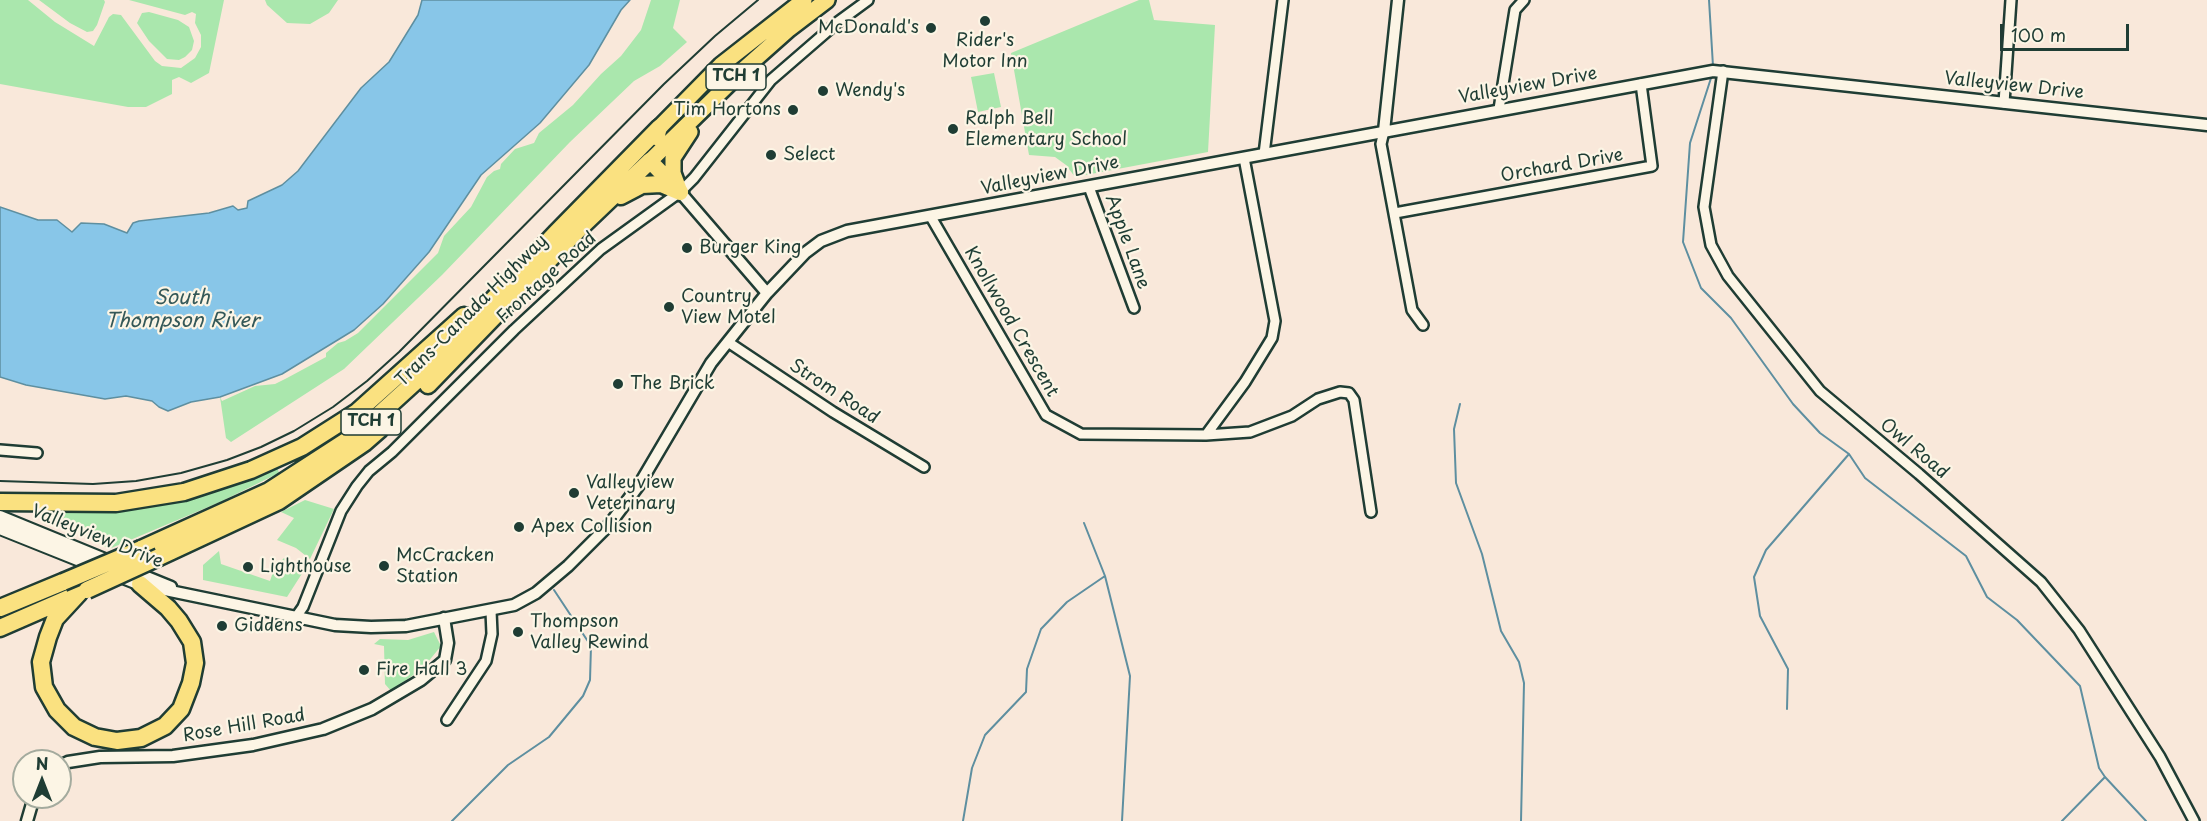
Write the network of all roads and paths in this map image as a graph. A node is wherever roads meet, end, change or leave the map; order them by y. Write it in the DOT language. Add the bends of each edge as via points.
graph roads {
  1 [pos="804,0"];
  2 [pos="827,0"];
  3 [pos="868,0"];
  4 [pos="1283,0"];
  5 [pos="1398,0"];
  6 [pos="1524,0"];
  7 [pos="2011,0"];
  8 [pos="744,69"];
  9 [pos="1723,71"];
  10 [pos="1641,84"];
  11 [pos="2004,103"];
  12 [pos="1499,109"];
  13 [pos="2207,125"];
  14 [pos="659,128"];
  15 [pos="1384,131"];
  16 [pos="1264,154"];
  17 [pos="1244,158"];
  18 [pos="650,161"];
  19 [pos="1089,187"];
  20 [pos="680,192"];
  21 [pos="1395,213"];
  22 [pos="931,217"];
  23 [pos="582,226"];
  24 [pos="556,233"];
  25 [pos="767,293"];
  26 [pos="1134,308"];
  27 [pos="1423,325"];
  28 [pos="728,342"];
  29 [pos="1206,435"];
  30 [pos="0,450"];
  31 [pos="38,453"];
  32 [pos="924,467"];
  33 [pos="0,502"];
  34 [pos="1371,512"];
  35 [pos="0,518"];
  36 [pos="6,529"];
  37 [pos="142,580"];
  38 [pos="83,592"];
  39 [pos="0,608"];
  40 [pos="491,611"];
  41 [pos="296,617"];
  42 [pos="444,618"];
  43 [pos="0,628"];
  44 [pos="447,720"];
  45 [pos="72,762"];
  46 [pos="2194,821"];
  1 -- 14 [label="highway, Trans-Canada Highway / TCH 1" via="722,65"];
  2 -- 8 [label="highway, Trans-Canada Highway / TCH 1"];
  3 -- 20 [label="street, Frontage Road" via="771,80"];
  4 -- 16 [label="street"];
  5 -- 15 [label="street"];
  6 -- 12 [label="street" via="1515,10"];
  7 -- 11 [label="street"];
  8 -- 18 [label="highway, Trans-Canada Highway / TCH 1"];
  8 -- 20 [label="highway" via="681,143 673,158"];
  9 -- 10 [label="street, Valleyview Drive"];
  9 -- 11 [label="street, Valleyview Drive"];
  9 -- 46 [label="street, Owl Road" via="1704,207 1711,245 1728,276 1820,391 2041,582 2085,640 2160,757"];
  10 -- 12 [label="street, Valleyview Drive"];
  10 -- 21 [label="street, Orchard Drive" via="1652,166"];
  11 -- 13 [label="street, Valleyview Drive"];
  12 -- 15 [label="street, Valleyview Drive"];
  14 -- 18 [label="highway"];
  14 -- 24 [label="highway, Trans-Canada Highway / TCH 1"];
  15 -- 16 [label="street, Valleyview Drive"];
  15 -- 21 [label="street" via="1381,144"];
  16 -- 17 [label="street, Valleyview Drive"];
  17 -- 19 [label="street, Valleyview Drive"];
  17 -- 29 [label="street" via="1275,321 1272,338"];
  18 -- 20 [label="highway"];
  18 -- 23 [label="highway, Trans-Canada Highway / TCH 1"];
  19 -- 22 [label="street, Valleyview Drive"];
  19 -- 26 [label="street, Apple Lane"];
  20 -- 23 [label="highway" via="661,184 642,185"];
  20 -- 25 [label="street"];
  20 -- 41 [label="street, Frontage Road" via="601,249 369,471 341,511"];
  21 -- 27 [label="street" via="1412,310"];
  22 -- 25 [label="street, Valleyview Drive" via="847,231 821,241"];
  22 -- 29 [label="street, Knollwood Crescent" via="1046,415 1081,434"];
  23 -- 38 [label="highway, Trans-Canada Highway / TCH 1, bridge" via="428,384 364,443 279,501"];
  24 -- 33 [label="highway" via="357,412 302,447 251,470 184,492 116,503"];
  24 -- 39 [label="highway, Trans-Canada Highway / TCH 1, bridge" via="416,381 360,432 269,491"];
  25 -- 28 [label="street, Valleyview Drive"];
  28 -- 32 [label="street, Strom Road"];
  28 -- 40 [label="street, Valleyview Drive" via="711,363 639,485 609,525 536,593"];
  29 -- 34 [label="street, Knollwood Crescent" via="1250,432 1293,416 1318,399 1349,393 1354,400"];
  30 -- 31 [label="street"];
  35 -- 37 [label="main road, Valleyview Drive"];
  36 -- 37 [label="main road, Valleyview Drive"];
  37 -- 38 [label="highway" via="179,621 192,642 195,663 181,709 165,726 141,738 117,741 95,737 74,727 57,710 44,687 41,662 55,619"];
  37 -- 41 [label="street, Valleyview Drive" via="157,589"];
  38 -- 43 [label="highway, Trans-Canada Highway / TCH 1"];
  40 -- 42 [label="street, Valleyview Drive"];
  40 -- 44 [label="street" via="492,634 486,661"];
  41 -- 42 [label="street, Valleyview Drive" via="371,627 406,626"];
  42 -- 45 [label="street, Rose Hill Road" via="448,643 445,660 422,680 372,709 323,729 253,745 173,756"];
}
